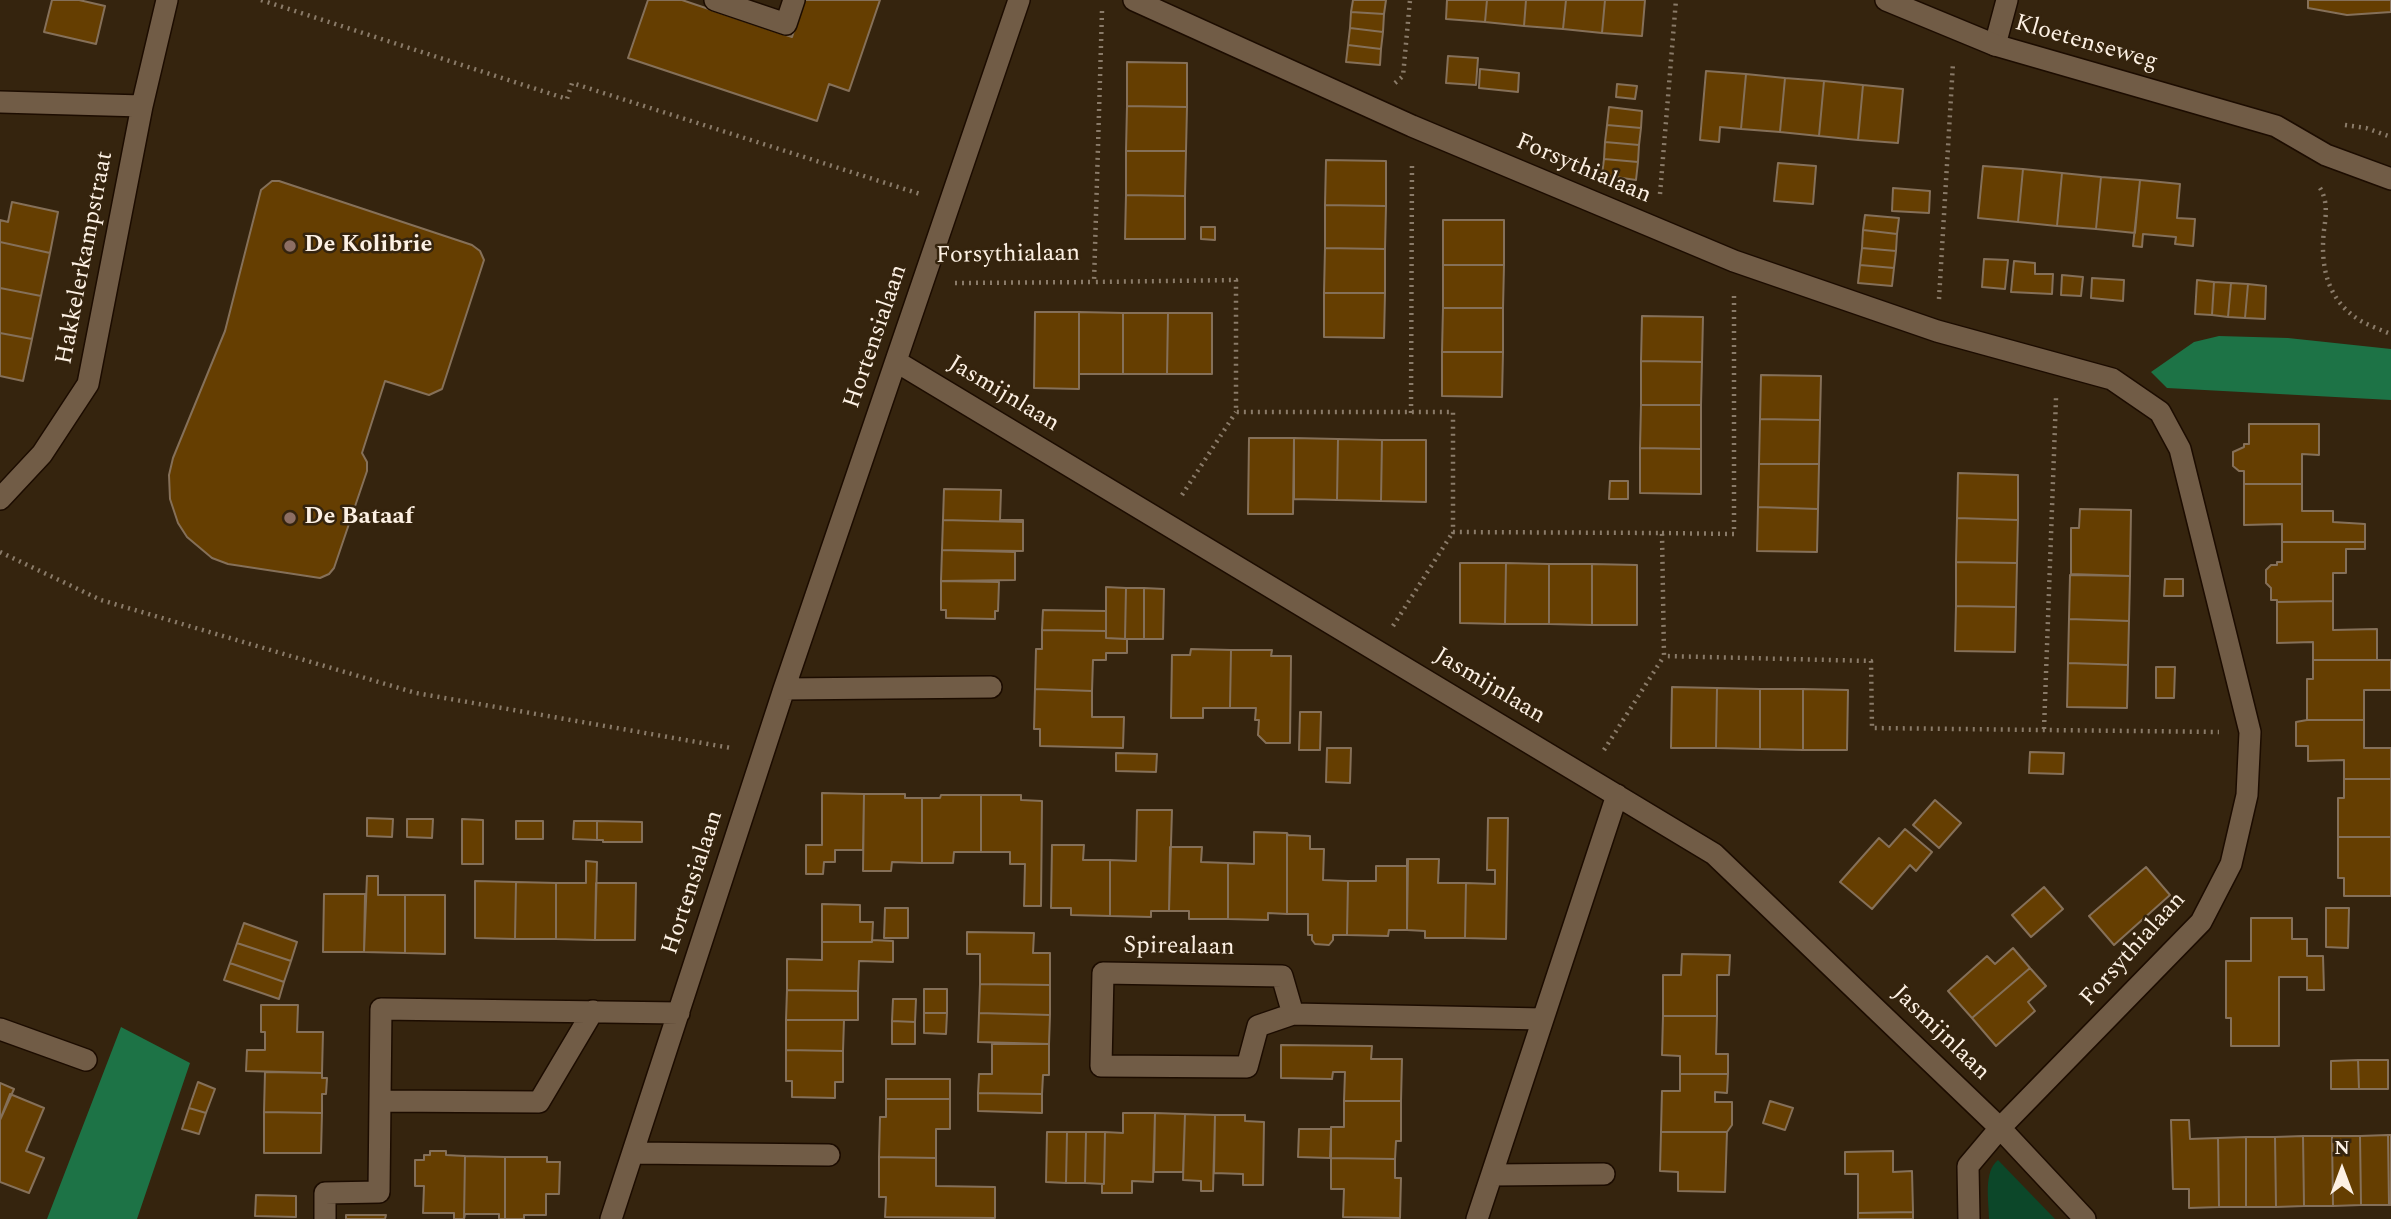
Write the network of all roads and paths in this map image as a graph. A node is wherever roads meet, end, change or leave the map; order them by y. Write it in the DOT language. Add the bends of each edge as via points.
graph roads {
  1 [pos="167,0"];
  2 [pos="261,0"];
  3 [pos="715,0"];
  4 [pos="794,0"];
  5 [pos="1018,0"];
  6 [pos="1102,0"];
  7 [pos="1134,0"];
  8 [pos="1410,0"];
  9 [pos="1676,0"];
  10 [pos="1886,0"];
  11 [pos="2007,0"];
  12 [pos="1955,30"];
  13 [pos="1995,45"];
  14 [pos="0,102"];
  15 [pos="142,106"];
  16 [pos="1367,106"];
  17 [pos="2334,124"];
  18 [pos="1412,126"];
  19 [pos="2391,137"];
  20 [pos="2391,179"];
  21 [pos="2318,183"];
  22 [pos="949,204"];
  23 [pos="1657,230"];
  24 [pos="1734,261"];
  25 [pos="1094,282"];
  26 [pos="923,284"];
  27 [pos="1937,331"];
  28 [pos="2391,334"];
  29 [pos="897,362"];
  30 [pos="2057,366"];
  31 [pos="1236,412"];
  32 [pos="1411,413"];
  33 [pos="0,499"];
  34 [pos="1164,523"];
  35 [pos="1453,532"];
  36 [pos="1662,533"];
  37 [pos="0,552"];
  38 [pos="1378,651"];
  39 [pos="1664,656"];
  40 [pos="991,687"];
  41 [pos="784,689"];
  42 [pos="2045,729"];
  43 [pos="2250,732"];
  44 [pos="763,753"];
  45 [pos="1587,776"];
  46 [pos="1617,796"];
  47 [pos="593,1011"];
  48 [pos="679,1013"];
  49 [pos="1293,1014"];
  50 [pos="1543,1019"];
  51 [pos="0,1029"];
  52 [pos="86,1060"];
  53 [pos="381,1101"];
  54 [pos="2000,1128"];
  55 [pos="634,1153"];
  56 [pos="829,1155"];
  57 [pos="1604,1174"];
  58 [pos="1492,1175"];
  59 [pos="325,1219"];
  60 [pos="611,1219"];
  61 [pos="1477,1219"];
  62 [pos="1969,1219"];
  63 [pos="2085,1219"];
  1 -- 15 [label="street, Hakkelerkampstraat"];
  2 -- 22 [label="path" via="567,99 572,83"];
  3 -- 4 [label="street" via="786,24"];
  5 -- 22 [label="street, Hortensialaan"];
  6 -- 25 [label="path, Forsythialaan"];
  7 -- 16 [label="street, Forsythialaan"];
  8 -- 16 [label="path" via="1403,76"];
  9 -- 23 [label="path"];
  10 -- 12 [label="street, Kloetenseweg"];
  11 -- 13 [label="street"];
  12 -- 13 [label="street, Kloetenseweg"];
  12 -- 27 [label="path"];
  13 -- 20 [label="street, Kloetenseweg" via="2276,126 2326,155"];
  14 -- 15 [label="street"];
  15 -- 33 [label="street, Hakkelerkampstraat" via="88,384 42,454"];
  16 -- 18 [label="street, Forsythialaan"];
  17 -- 19 [label="path"];
  18 -- 23 [label="street, Forsythialaan"];
  18 -- 32 [label="path"];
  21 -- 28 [label="path" via="2324,194 2322,255 2331,292 2358,320"];
  22 -- 26 [label="street, Hortensialaan"];
  23 -- 24 [label="street, Forsythialaan"];
  24 -- 27 [label="street, Forsythialaan"];
  24 -- 36 [label="path" via="1734,534"];
  25 -- 26 [label="path, Forsythialaan"];
  25 -- 31 [label="path, Forsythialaan" via="1236,280"];
  26 -- 29 [label="street, Hortensialaan"];
  27 -- 30 [label="street, Forsythialaan"];
  29 -- 34 [label="street, Jasmijnlaan"];
  29 -- 41 [label="street, Hortensialaan"];
  30 -- 42 [label="path"];
  30 -- 43 [label="street, Forsythialaan" via="2112,379 2160,412 2180,449"];
  31 -- 32 [label="path"];
  31 -- 34 [label="path"];
  32 -- 35 [label="path" via="1452,412"];
  34 -- 38 [label="street, Jasmijnlaan"];
  35 -- 36 [label="path"];
  35 -- 38 [label="path"];
  36 -- 39 [label="path"];
  37 -- 44 [label="path" via="101,600 416,693"];
  38 -- 45 [label="street, Jasmijnlaan"];
  39 -- 42 [label="path" via="1871,661 1872,728"];
  39 -- 45 [label="path"];
  40 -- 41 [label="street"];
  41 -- 44 [label="street, Hortensialaan"];
  42 -- 43 [label="path"];
  43 -- 54 [label="street, Forsythialaan" via="2247,795 2231,864 2201,922"];
  44 -- 48 [label="street, Hortensialaan"];
  45 -- 46 [label="street, Jasmijnlaan"];
  46 -- 50 [label="street"];
  46 -- 54 [label="street, Jasmijnlaan" via="1714,854"];
  47 -- 48 [label="street"];
  47 -- 53 [label="street" via="539,1102"];
  47 -- 53 [label="street" via="381,1009"];
  48 -- 55 [label="street, Hortensialaan"];
  49 -- 49 [label="street, Spirealaan" via="1258,1026 1247,1067 1101,1066 1102,973 1282,976"];
  49 -- 50 [label="street, Spirealaan"];
  50 -- 58 [label="street"];
  51 -- 52 [label="street"];
  53 -- 59 [label="street" via="379,1192 325,1194"];
  54 -- 62 [label="street" via="1968,1166"];
  54 -- 63 [label="street, Jasmijnlaan"];
  55 -- 56 [label="street"];
  55 -- 60 [label="street, Hortensialaan"];
  57 -- 58 [label="street"];
  58 -- 61 [label="street"];
}
